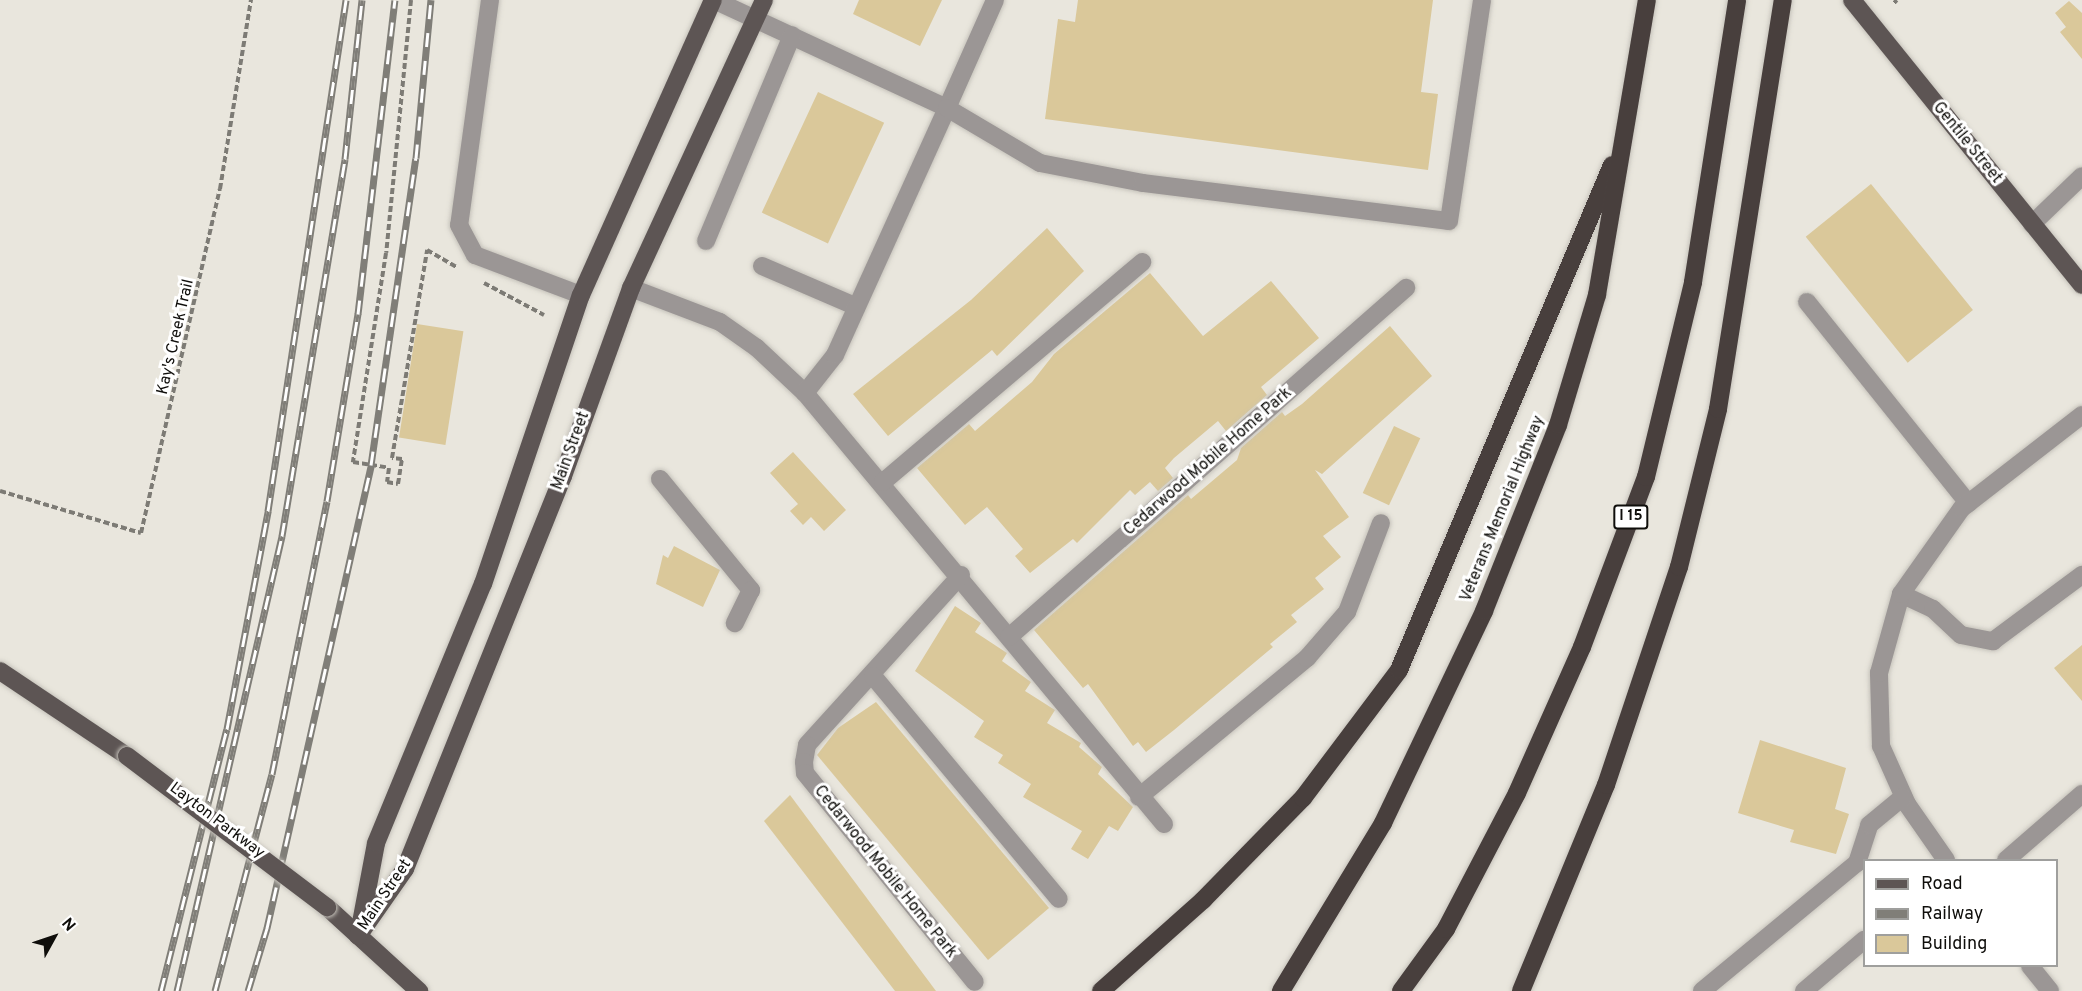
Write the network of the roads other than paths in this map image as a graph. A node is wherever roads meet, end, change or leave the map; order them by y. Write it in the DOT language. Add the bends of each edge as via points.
graph roads {
  1 [pos="490,0"];
  2 [pos="713,0"];
  3 [pos="764,0"];
  4 [pos="995,0"];
  5 [pos="1482,0"];
  6 [pos="1647,0"];
  7 [pos="1737,0"];
  8 [pos="1783,0"];
  9 [pos="1852,0"];
  10 [pos="756,19"];
  11 [pos="792,35"];
  12 [pos="947,108"];
  13 [pos="1624,136"];
  14 [pos="2082,176"];
  15 [pos="2032,224"];
  16 [pos="706,241"];
  17 [pos="1142,262"];
  18 [pos="762,266"];
  19 [pos="2082,285"];
  20 [pos="631,288"];
  21 [pos="1406,288"];
  22 [pos="581,295"];
  23 [pos="1807,302"];
  24 [pos="857,307"];
  25 [pos="805,393"];
  26 [pos="2082,416"];
  27 [pos="660,478"];
  28 [pos="883,482"];
  29 [pos="1968,503"];
  30 [pos="1381,523"];
  31 [pos="961,575"];
  32 [pos="2082,575"];
  33 [pos="1901,594"];
  34 [pos="735,623"];
  35 [pos="1009,637"];
  36 [pos="0,671"];
  37 [pos="873,676"];
  38 [pos="2082,794"];
  39 [pos="1139,797"];
  40 [pos="1903,797"];
  41 [pos="1164,824"];
  42 [pos="1945,859"];
  43 [pos="2008,859"];
  44 [pos="1059,899"];
  45 [pos="358,936"];
  46 [pos="1863,941"];
  47 [pos="2031,967"];
  48 [pos="975,982"];
  49 [pos="418,991"];
  50 [pos="1101,991"];
  51 [pos="1281,991"];
  52 [pos="1401,991"];
  53 [pos="1521,991"];
  54 [pos="1702,991"];
  55 [pos="1804,991"];
  56 [pos="2050,991"];
  1 -- 22 [label="street" via="459,225 475,255"];
  2 -- 10 [label="street"];
  2 -- 22 [label="main road, Main Street"];
  3 -- 10 [label="main road, Main Street"];
  4 -- 12 [label="street"];
  5 -- 12 [label="street" via="1449,221 1143,183 1040,163"];
  6 -- 13 [label="highway, Veterans Memorial Highway"];
  7 -- 52 [label="highway, I 15" via="1693,282 1646,477 1582,647 1517,793 1446,928"];
  8 -- 53 [label="highway" via="1718,409 1679,567 1606,785"];
  9 -- 15 [label="main road, Gentile Street"];
  10 -- 11 [label="street"];
  10 -- 20 [label="main road, Main Street"];
  11 -- 12 [label="street"];
  11 -- 16 [label="street"];
  12 -- 24 [label="street"];
  13 -- 50 [label="highway" via="1399,670 1303,798 1203,900"];
  13 -- 51 [label="highway, Veterans Memorial Highway" via="1598,295 1558,425 1484,611 1383,823"];
  14 -- 15 [label="street"];
  15 -- 19 [label="main road, Gentile Street"];
  17 -- 28 [label="street"];
  18 -- 24 [label="street"];
  20 -- 25 [label="street" via="720,322 757,348"];
  20 -- 45 [label="main road, Main Street" via="563,476 405,869"];
  21 -- 35 [label="street, Cedarwood Mobile Home Park"];
  22 -- 45 [label="main road, Main Street" via="483,584 376,843"];
  23 -- 29 [label="street"];
  24 -- 25 [label="street" via="835,355"];
  25 -- 28 [label="street"];
  26 -- 29 [label="street"];
  27 -- 34 [label="street" via="751,590"];
  28 -- 31 [label="street"];
  29 -- 33 [label="street"];
  30 -- 39 [label="street" via="1347,612 1307,658"];
  31 -- 35 [label="street"];
  31 -- 37 [label="street, Cedarwood Mobile Home Park"];
  32 -- 33 [label="street" via="1993,641 1961,635 1933,609"];
  33 -- 40 [label="street" via="1879,673 1876,714 1881,746"];
  35 -- 39 [label="street"];
  36 -- 45 [label="main road, Layton Parkway, bridge" via="127,756 327,907"];
  37 -- 44 [label="street"];
  37 -- 48 [label="street, Cedarwood Mobile Home Park" via="807,745 805,773"];
  38 -- 43 [label="street"];
  39 -- 41 [label="street"];
  40 -- 42 [label="street"];
  40 -- 54 [label="street" via="1869,825 1857,863"];
  45 -- 49 [label="main road, Layton Parkway"];
  46 -- 55 [label="street"];
  47 -- 56 [label="street"];
}
